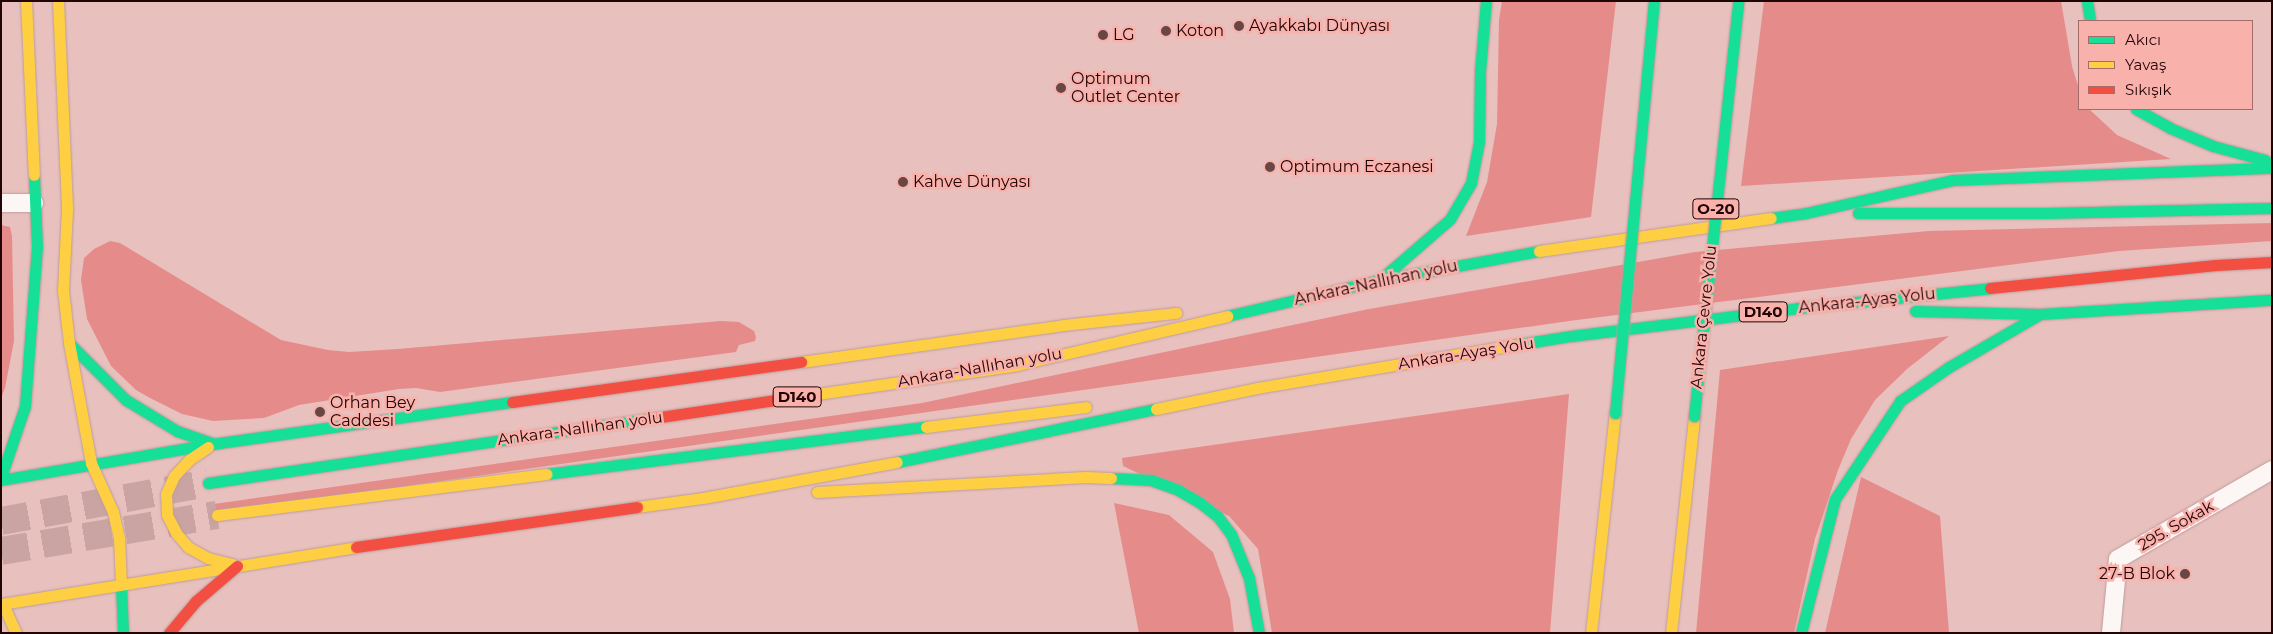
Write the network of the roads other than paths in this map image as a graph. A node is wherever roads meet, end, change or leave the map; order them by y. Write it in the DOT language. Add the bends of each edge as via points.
graph roads {
  1 [pos="26,1"];
  2 [pos="58,1"];
  3 [pos="1486,1"];
  4 [pos="1654,1"];
  5 [pos="1738,1"];
  6 [pos="2087,1"];
  7 [pos="2090,20"];
  8 [pos="2138,110"];
  9 [pos="2272,162"];
  10 [pos="2272,168"];
  11 [pos="1,203"];
  12 [pos="52,207"];
  13 [pos="2272,208"];
  14 [pos="1806,214"];
  15 [pos="2272,262"];
  16 [pos="1381,280"];
  17 [pos="2272,300"];
  18 [pos="1277,303"];
  19 [pos="1798,308"];
  20 [pos="2040,314"];
  21 [pos="69,343"];
  22 [pos="1257,388"];
  23 [pos="1130,402"];
  24 [pos="1101,405"];
  25 [pos="212,444"];
  26 [pos="91,463"];
  27 [pos="2272,470"];
  28 [pos="1,479"];
  29 [pos="208,483"];
  30 [pos="703,498"];
  31 [pos="217,515"];
  32 [pos="238,565"];
  33 [pos="121,584"];
  34 [pos="2,602"];
  35 [pos="16,633"];
  36 [pos="123,633"];
  37 [pos="169,633"];
  38 [pos="1259,633"];
  39 [pos="1592,633"];
  40 [pos="1671,633"];
  41 [pos="1801,633"];
  42 [pos="2111,633"];
  1 -- 12 [label="main road"];
  2 -- 12 [label="main road"];
  3 -- 16 [label="main road" via="1480,71 1479,142 1471,183 1450,219"];
  4 -- 39 [label="main road, bridge"];
  5 -- 40 [label="main road, Ankara Çevre Yolu / O-20, bridge"];
  6 -- 7 [label="main road"];
  8 -- 9 [label="main road" via="2213,146"];
  10 -- 14 [label="main road" via="1953,180"];
  11 -- 12 [label="street"];
  12 -- 21 [label="main road"];
  12 -- 28 [label="main road" via="37,247 25,406"];
  13 -- 14 [label="main road, D140"];
  14 -- 16 [label="main road, Ankara-Nallıhan yolu / D140" via="1581,243"];
  15 -- 19 [label="main road, Ankara-Ayaş Yolu / D140"];
  16 -- 18 [label="main road, Ankara-Nallıhan yolu / D140"];
  17 -- 20 [label="main road"];
  18 -- 25 [label="main road" via="1063,325"];
  18 -- 29 [label="main road, Ankara-Nallıhan yolu / D140" via="1018,365"];
  19 -- 20 [label="main road"];
  19 -- 22 [label="main road, Ankara-Ayaş Yolu / D140" via="1571,336"];
  20 -- 41 [label="main road" via="1900,400 1836,499"];
  21 -- 25 [label="main road" via="126,400 177,432"];
  21 -- 26 [label="main road"];
  22 -- 23 [label="main road, D140"];
  22 -- 30 [label="main road" via="893,463"];
  24 -- 31 [label="main road"];
  25 -- 26 [label="main road"];
  25 -- 32 [label="main road" via="189,460 174,476 166,494 167,515 188,547 208,558"];
  26 -- 28 [label="main road"];
  26 -- 33 [label="main road" via="113,512 119,537"];
  27 -- 42 [label="street, 295. Sokak" via="2118,559"];
  30 -- 32 [label="main road"];
  30 -- 38 [label="main road" via="1085,477 1151,480 1199,502 1218,517 1231,534 1248,578"];
  32 -- 33 [label="main road"];
  32 -- 37 [label="main road" via="196,601"];
  33 -- 34 [label="main road"];
  33 -- 36 [label="main road"];
  34 -- 35 [label="main road"];
}
